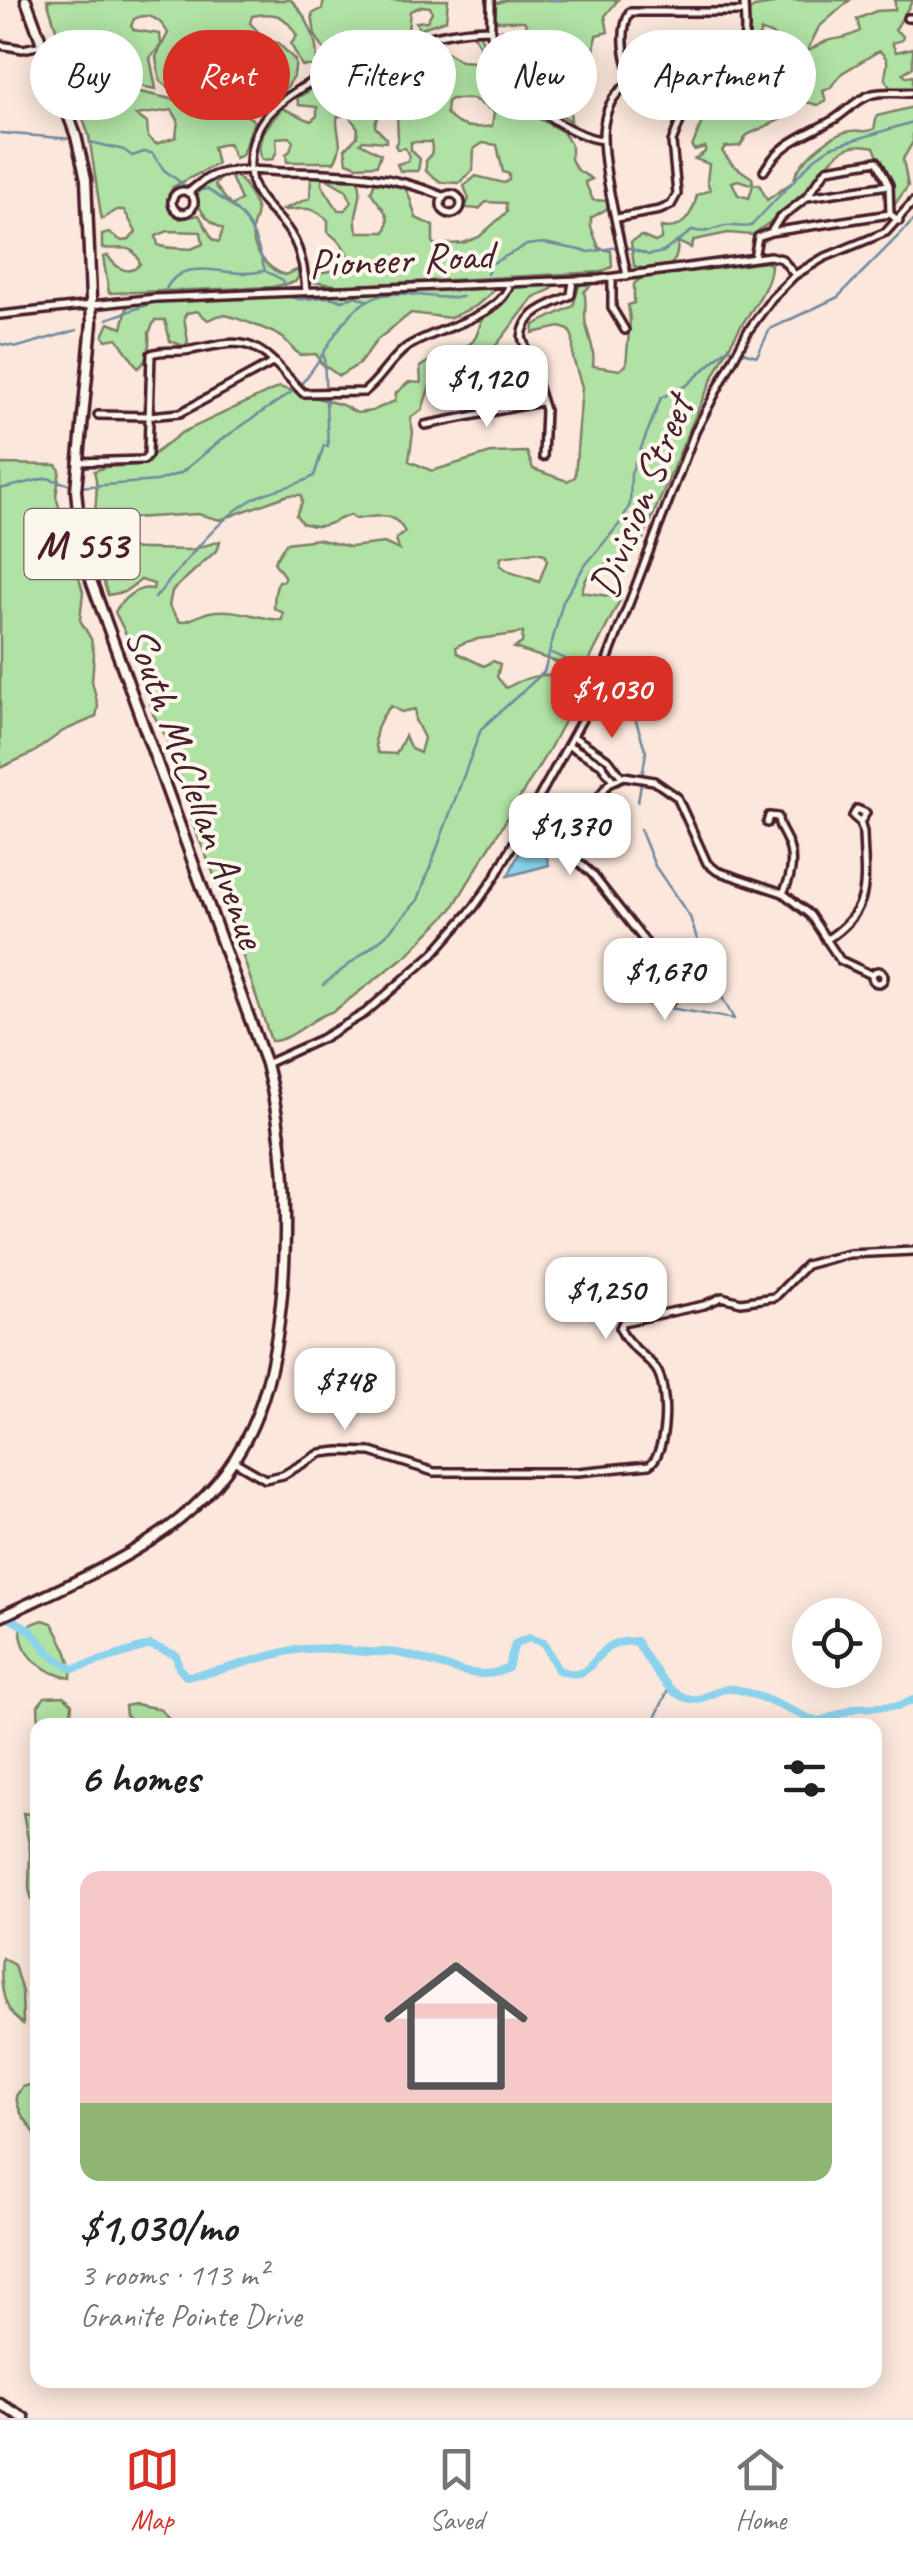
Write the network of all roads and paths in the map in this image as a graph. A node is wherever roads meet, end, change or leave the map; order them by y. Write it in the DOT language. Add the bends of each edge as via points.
graph roads {
  1 [pos="26,0"];
  2 [pos="491,0"];
  3 [pos="744,0"];
  4 [pos="744,12"];
  5 [pos="491,28"];
  6 [pos="37,30"];
  7 [pos="625,30"];
  8 [pos="744,30"];
  9 [pos="0,45"];
  10 [pos="30,47"];
  11 [pos="913,93"];
  12 [pos="617,96"];
  13 [pos="70,120"];
  14 [pos="681,120"];
  15 [pos="603,140"];
  16 [pos="250,171"];
  17 [pos="764,172"];
  18 [pos="888,185"];
  19 [pos="188,193"];
  20 [pos="443,196"];
  21 [pos="806,198"];
  22 [pos="912,208"];
  23 [pos="890,214"];
  24 [pos="617,218"];
  25 [pos="899,221"];
  26 [pos="771,232"];
  27 [pos="754,258"];
  28 [pos="796,275"];
  29 [pos="628,276"];
  30 [pos="612,278"];
  31 [pos="573,280"];
  32 [pos="510,283"];
  33 [pos="306,293"];
  34 [pos="92,304"];
  35 [pos="0,315"];
  36 [pos="625,330"];
  37 [pos="274,362"];
  38 [pos="541,402"];
  39 [pos="98,415"];
  40 [pos="149,416"];
  41 [pos="425,424"];
  42 [pos="543,457"];
  43 [pos="77,462"];
  44 [pos="573,736"];
  45 [pos="568,746"];
  46 [pos="621,776"];
  47 [pos="612,780"];
  48 [pos="860,822"];
  49 [pos="777,825"];
  50 [pos="783,892"];
  51 [pos="826,940"];
  52 [pos="872,975"];
  53 [pos="663,992"];
  54 [pos="266,1064"];
  55 [pos="913,1251"];
  56 [pos="234,1460"];
  57 [pos="0,1616"];
  58 [pos="0,2404"];
  59 [pos="24,2418"];
  1 -- 6 [label="main road, South McClellan Avenue / M 553"];
  2 -- 5 [label="street"];
  3 -- 4 [label="street"];
  4 -- 7 [label="street" via="630,12"];
  4 -- 8 [label="street"];
  5 -- 15 [label="street" via="498,68 510,82 561,126"];
  5 -- 16 [label="street" via="442,32 320,78 259,127"];
  9 -- 10 [label="street"];
  11 -- 17 [label="street" via="864,97 789,141"];
  12 -- 15 [label="street"];
  13 -- 34 [label="main road, South McClellan Avenue / M 553" via="86,178"];
  14 -- 24 [label="street" via="672,142 678,194 660,210"];
  15 -- 24 [label="street"];
  16 -- 19 [label="street" via="220,173"];
  16 -- 20 [label="street" via="378,175"];
  16 -- 33 [label="street" via="260,200 294,240"];
  18 -- 21 [label="street"];
  18 -- 21 [label="street" via="877,161 826,169"];
  18 -- 23 [label="street"];
  19 -- 19 [label="street" via="173,197 175,210 191,209"];
  20 -- 20 [label="street" via="444,212 459,210 456,195"];
  21 -- 26 [label="street"];
  22 -- 25 [label="street, Division Street"];
  23 -- 25 [label="street"];
  23 -- 26 [label="street"];
  24 -- 29 [label="street"];
  25 -- 28 [label="street, Division Street"];
  26 -- 27 [label="street" via="758,237"];
  27 -- 28 [label="street" via="776,256"];
  27 -- 29 [label="street, Pioneer Road"];
  28 -- 44 [label="street, Division Street" via="762,310 716,386"];
  29 -- 30 [label="street, Pioneer Road"];
  30 -- 31 [label="street, Pioneer Road"];
  30 -- 36 [label="street" via="612,308"];
  31 -- 32 [label="street, Pioneer Road"];
  31 -- 38 [label="street" via="571,296 532,314 523,328"];
  32 -- 33 [label="street, Pioneer Road"];
  32 -- 37 [label="street" via="485,311 410,346 364,392 303,393"];
  33 -- 34 [label="street, Pioneer Road"];
  34 -- 35 [label="street, Pioneer Road"];
  34 -- 43 [label="main road, South McClellan Avenue / M 553"];
  37 -- 40 [label="street" via="180,413"];
  37 -- 40 [label="street" via="257,348 227,342 150,354"];
  38 -- 41 [label="street"];
  38 -- 42 [label="street"];
  39 -- 40 [label="street"];
  40 -- 43 [label="street" via="144,460"];
  43 -- 54 [label="main road, South McClellan Avenue / M 553" via="77,512 92,583"];
  44 -- 45 [label="street, Division Street"];
  44 -- 46 [label="street"];
  45 -- 47 [label="street" via="595,759"];
  45 -- 54 [label="street, Division Street" via="494,878 448,938 365,1013"];
  46 -- 47 [label="street"];
  46 -- 50 [label="street" via="654,781 677,797 701,852 718,872"];
  47 -- 53 [label="street" via="574,843 575,859 646,943"];
  48 -- 51 [label="street" via="860,909"];
  49 -- 50 [label="street" via="791,852"];
  50 -- 51 [label="street"];
  51 -- 52 [label="street" via="840,960"];
  54 -- 56 [label="main road, M 553" via="285,1170 280,1321 267,1393"];
  55 -- 56 [label="street" via="828,1259 806,1266 774,1297 722,1297 623,1322 624,1337 658,1371 663,1386 662,1446 649,1465 434,1472 371,1452 331,1452 265,1478"];
  56 -- 57 [label="main road, M 553" via="197,1504 156,1537"];
  58 -- 59 [label="main road"];
}
